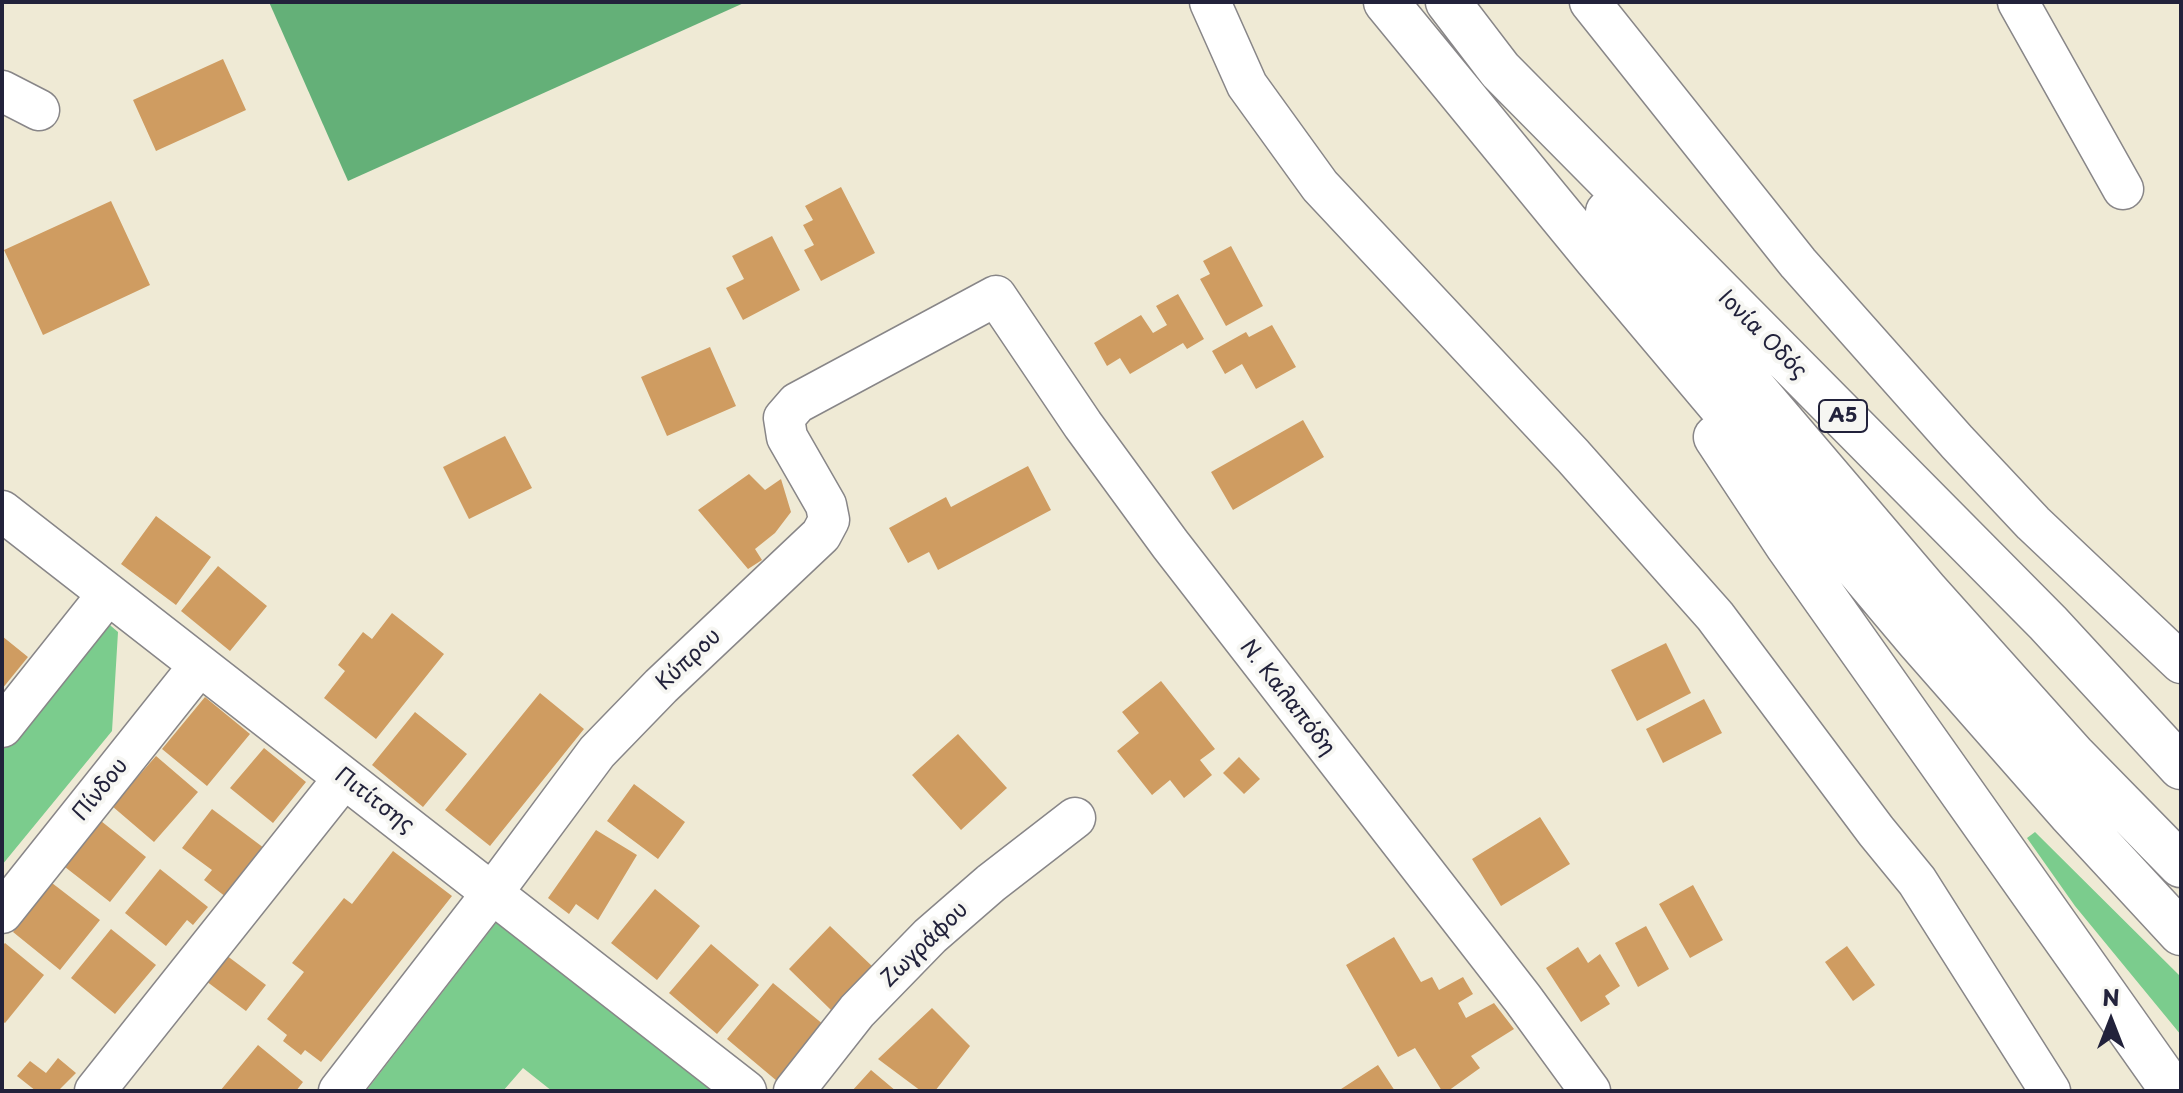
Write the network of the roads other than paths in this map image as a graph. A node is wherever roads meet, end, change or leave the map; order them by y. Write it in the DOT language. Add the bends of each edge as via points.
graph roads {
  1 [pos="1210,2"];
  2 [pos="1386,2"];
  3 [pos="1448,2"];
  4 [pos="1590,2"];
  5 [pos="2018,2"];
  6 [pos="1500,70"];
  7 [pos="2,91"];
  8 [pos="39,110"];
  9 [pos="2123,189"];
  10 [pos="1596,258"];
  11 [pos="996,296"];
  12 [pos="2,511"];
  13 [pos="108,594"];
  14 [pos="2048,623"];
  15 [pos="2181,663"];
  16 [pos="199,666"];
  17 [pos="2,727"];
  18 [pos="2181,734"];
  19 [pos="2181,767"];
  20 [pos="344,778"];
  21 [pos="1075,818"];
  22 [pos="2181,865"];
  23 [pos="493,892"];
  24 [pos="2,913"];
  25 [pos="2181,933"];
  26 [pos="95,1091"];
  27 [pos="339,1091"];
  28 [pos="746,1091"];
  29 [pos="794,1091"];
  30 [pos="1590,1091"];
  31 [pos="2050,1091"];
  32 [pos="2173,1091"];
  1 -- 31 [label="street" via="1247,85 1320,186 1715,616 1917,881"];
  2 -- 10 [label="highway"];
  3 -- 6 [label="highway, Ιονία Οδός / Α5"];
  4 -- 15 [label="street" via="1798,263 1957,442 2033,523"];
  5 -- 9 [label="street"];
  6 -- 14 [label="highway, Ιονία Οδός / Α5"];
  6 -- 22 [label="highway" via="1641,256 1927,592 2073,755"];
  7 -- 8 [label="street"];
  10 -- 25 [label="highway" via="1928,651"];
  10 -- 32 [label="highway" via="1788,546"];
  11 -- 23 [label="street, Κύπρου" via="797,403 784,418 787,437 826,505 829,520 821,535 615,732"];
  11 -- 30 [label="street, Ν. Καλαπόδη" via="1083,425 1218,607"];
  12 -- 13 [label="street, Πιτίτσης"];
  13 -- 16 [label="street, Πιτίτσης"];
  13 -- 17 [label="street"];
  14 -- 18 [label="highway"];
  14 -- 19 [label="highway, Ιονία Οδός / Α5"];
  16 -- 20 [label="street, Πιτίτσης"];
  16 -- 24 [label="street, Πίνδου"];
  20 -- 23 [label="street, Πιτίτσης"];
  20 -- 26 [label="street"];
  21 -- 29 [label="street, Ζωγράφου" via="930,936 857,1011"];
  23 -- 27 [label="street, Κύπρου"];
  23 -- 28 [label="street, Πιτίτσης"];
}
